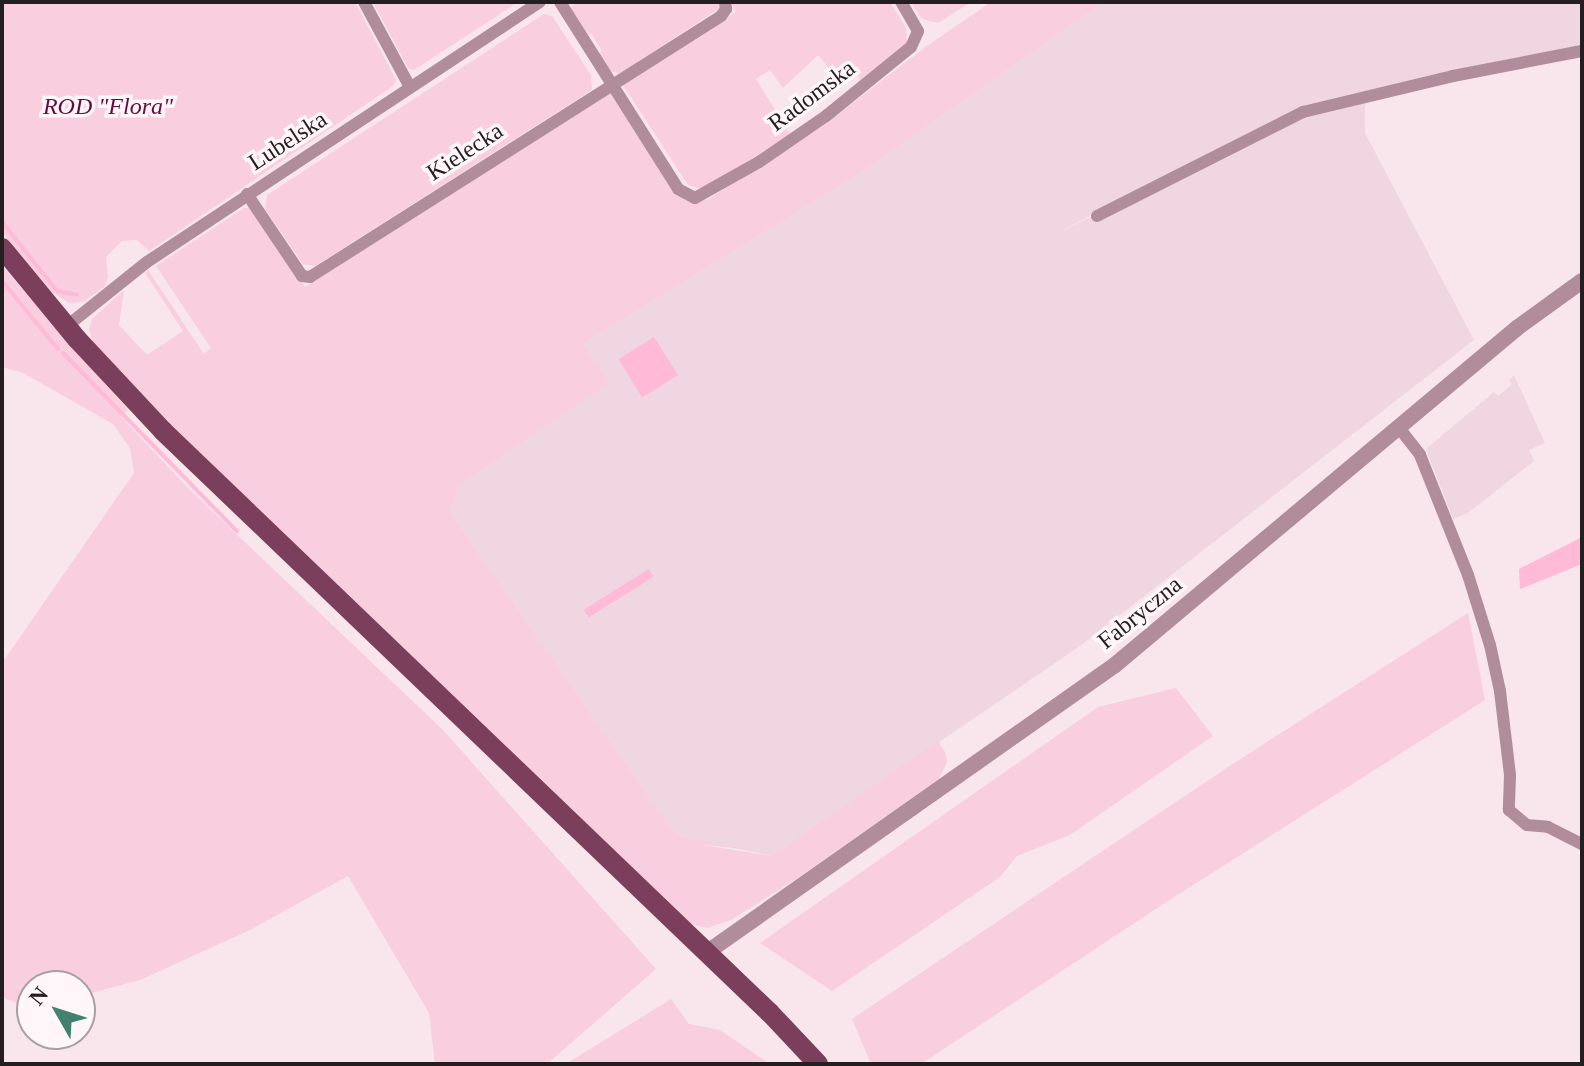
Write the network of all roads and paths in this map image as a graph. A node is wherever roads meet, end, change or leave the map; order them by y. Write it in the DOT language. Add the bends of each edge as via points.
graph roads {
  1 [pos="364,2"];
  2 [pos="540,2"];
  3 [pos="560,2"];
  4 [pos="725,2"];
  5 [pos="901,2"];
  6 [pos="1582,51"];
  7 [pos="611,85"];
  8 [pos="410,87"];
  9 [pos="247,194"];
  10 [pos="1097,216"];
  11 [pos="2,248"];
  12 [pos="1582,281"];
  13 [pos="67,326"];
  14 [pos="1400,429"];
  15 [pos="1582,844"];
  16 [pos="706,953"];
  17 [pos="818,1064"];
  1 -- 8 [label="street"];
  2 -- 8 [label="street, Lubelska"];
  3 -- 7 [label="street"];
  4 -- 7 [label="street, Kielecka" via="721,16"];
  5 -- 7 [label="street, Radomska" via="918,31 911,47 826,116 701,198 689,198 678,189"];
  6 -- 10 [label="street" via="1303,112"];
  7 -- 9 [label="street, Kielecka" via="310,277 302,276"];
  8 -- 9 [label="street, Lubelska"];
  9 -- 13 [label="street, Lubelska" via="147,262"];
  11 -- 13 [label="main road"];
  12 -- 14 [label="street, Fabryczna" via="1517,328"];
  13 -- 16 [label="main road" via="258,525"];
  14 -- 15 [label="street" via="1431,480 1490,645 1503,719 1509,810 1527,825 1548,827"];
  14 -- 16 [label="street, Fabryczna" via="1115,665"];
  16 -- 17 [label="main road"];
}
